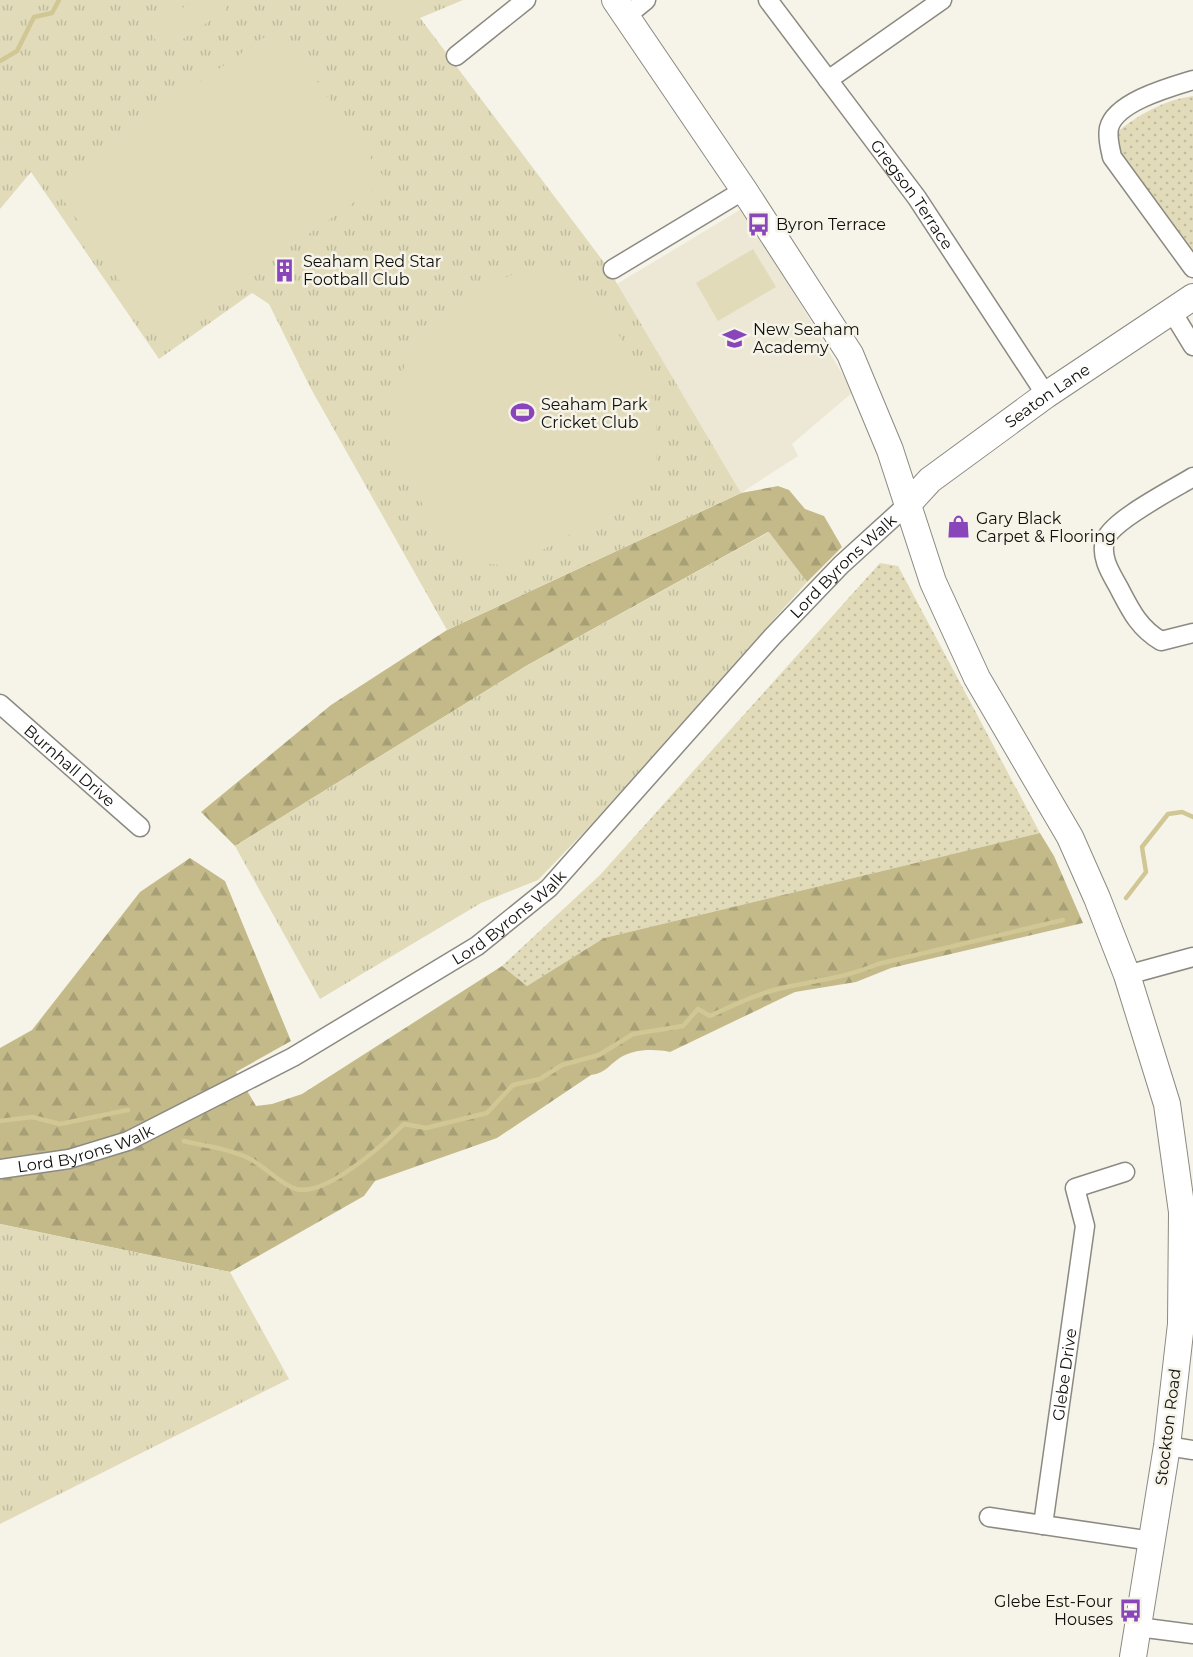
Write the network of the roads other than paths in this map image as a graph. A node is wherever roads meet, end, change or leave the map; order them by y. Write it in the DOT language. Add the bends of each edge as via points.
graph roads {
  1 [pos="526,0"];
  2 [pos="646,0"];
  3 [pos="768,0"];
  4 [pos="942,0"];
  5 [pos="620,9"];
  6 [pos="456,56"];
  7 [pos="828,80"];
  8 [pos="1193,80"];
  9 [pos="744,190"];
  10 [pos="1193,268"];
  11 [pos="613,269"];
  12 [pos="1193,297"];
  13 [pos="1171,310"];
  14 [pos="1193,346"];
  15 [pos="1046,395"];
  16 [pos="1193,477"];
  17 [pos="908,504"];
  18 [pos="1193,633"];
  19 [pos="0,704"];
  20 [pos="140,827"];
  21 [pos="1193,957"];
  22 [pos="1123,964"];
  23 [pos="0,1169"];
  24 [pos="1125,1173"];
  25 [pos="1167,1446"];
  26 [pos="1193,1450"];
  27 [pos="989,1517"];
  28 [pos="1043,1525"];
  29 [pos="1152,1541"];
  30 [pos="1138,1627"];
  31 [pos="1193,1634"];
  32 [pos="1133,1657"];
  1 -- 6 [label="street"];
  2 -- 5 [label="street"];
  3 -- 7 [label="street, Gregson Terrace"];
  4 -- 7 [label="street"];
  5 -- 9 [label="main road, Stockton Road"];
  7 -- 15 [label="street, Gregson Terrace" via="917,198"];
  8 -- 10 [label="street" via="1119,112 1110,126 1108,140 1112,157"];
  9 -- 11 [label="street"];
  9 -- 17 [label="main road, Stockton Road" via="850,354"];
  12 -- 13 [label="main road, Seaton Lane"];
  13 -- 14 [label="street"];
  13 -- 15 [label="main road, Seaton Lane"];
  15 -- 17 [label="main road, Seaton Lane" via="930,480"];
  16 -- 18 [label="street" via="1116,525 1105,541 1105,560 1134,618 1147,633 1161,641"];
  17 -- 22 [label="main road, Stockton Road" via="933,582 976,678 1070,837"];
  17 -- 23 [label="street, Lord Byrons Walk" via="841,565 772,637 549,888 477,946 293,1057 128,1141 69,1159"];
  19 -- 20 [label="street, Burnhall Drive"];
  21 -- 22 [label="street"];
  22 -- 25 [label="main road, Stockton Road" via="1167,1104 1182,1212 1181,1324"];
  24 -- 28 [label="street, Glebe Drive" via="1075,1188 1085,1226"];
  25 -- 26 [label="street"];
  25 -- 29 [label="main road, Stockton Road"];
  27 -- 28 [label="street"];
  28 -- 29 [label="street"];
  29 -- 30 [label="main road, Stockton Road"];
  30 -- 31 [label="street"];
  30 -- 32 [label="main road, Stockton Road"];
}
